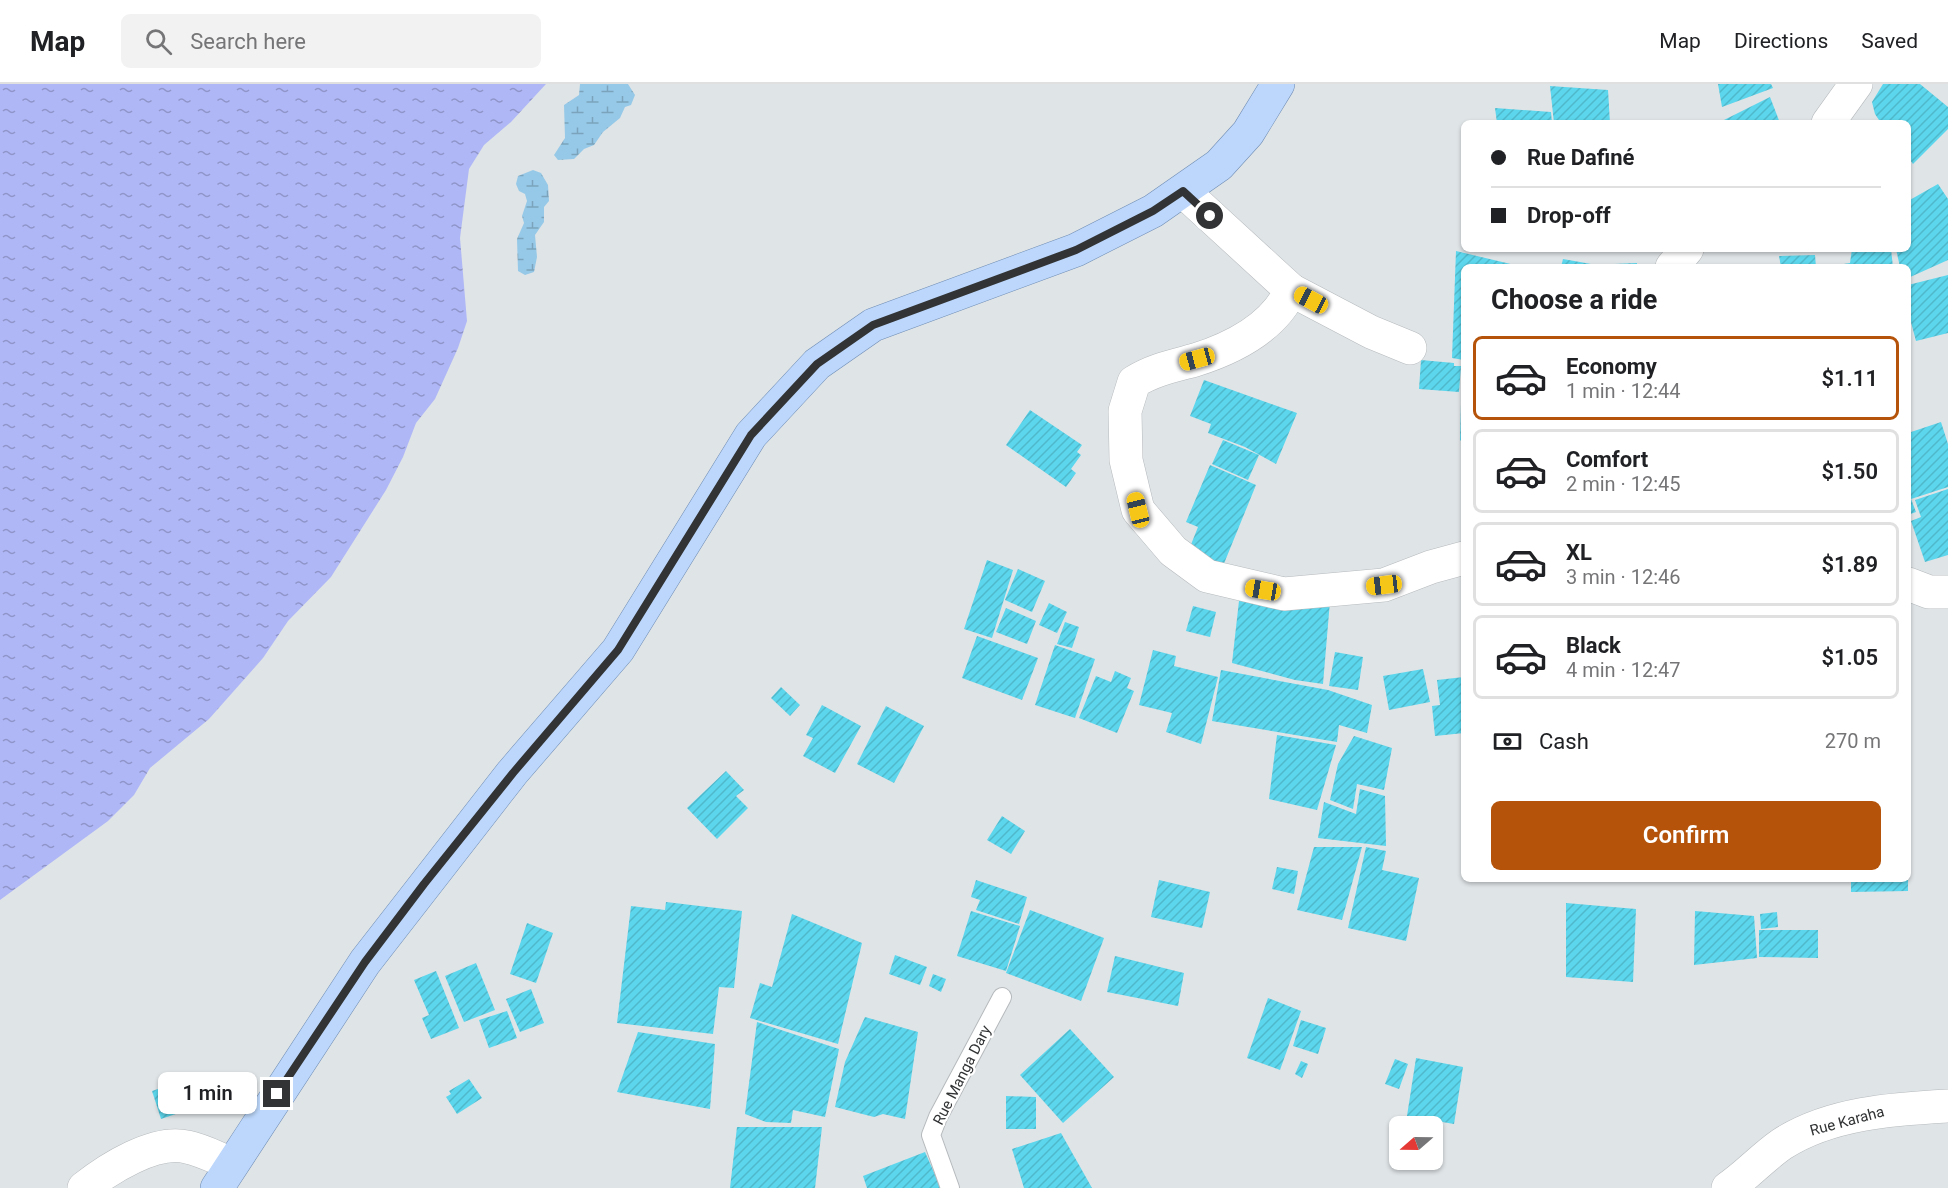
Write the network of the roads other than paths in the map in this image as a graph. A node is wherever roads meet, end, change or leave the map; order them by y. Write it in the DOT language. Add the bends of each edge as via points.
graph roads {
  1 [pos="1278,84"];
  2 [pos="1856,84"];
  3 [pos="1830,120"];
  4 [pos="1183,191"];
  5 [pos="1684,252"];
  6 [pos="1674,264"];
  7 [pos="1291,290"];
  8 [pos="1410,348"];
  9 [pos="1461,559"];
  10 [pos="1911,585"];
  11 [pos="1948,592"];
  12 [pos="1002,997"];
  13 [pos="1948,1106"];
  14 [pos="224,1176"];
  15 [pos="84,1188"];
  16 [pos="950,1188"];
  17 [pos="1728,1188"];
  1 -- 4 [label="main road" via="1248,133 1219,165"];
  2 -- 3 [label="street"];
  4 -- 7 [label="street"];
  4 -- 14 [label="main road" via="1153,211 1076,250 873,325 817,364 751,435 618,650 513,773 365,962"];
  5 -- 6 [label="street"];
  7 -- 8 [label="street"];
  7 -- 9 [label="street" via="1265,326 1197,359 1152,371 1134,382 1125,411 1126,460 1138,510 1173,551 1207,576 1284,594 1384,585"];
  10 -- 11 [label="street" via="1929,592"];
  12 -- 16 [label="lane, Rue Manga Dary" via="932,1135"];
  13 -- 17 [label="street, Rue Karaha" via="1870,1113 1804,1132 1782,1144"];
  14 -- 15 [label="street" via="185,1146 138,1155"];
}
